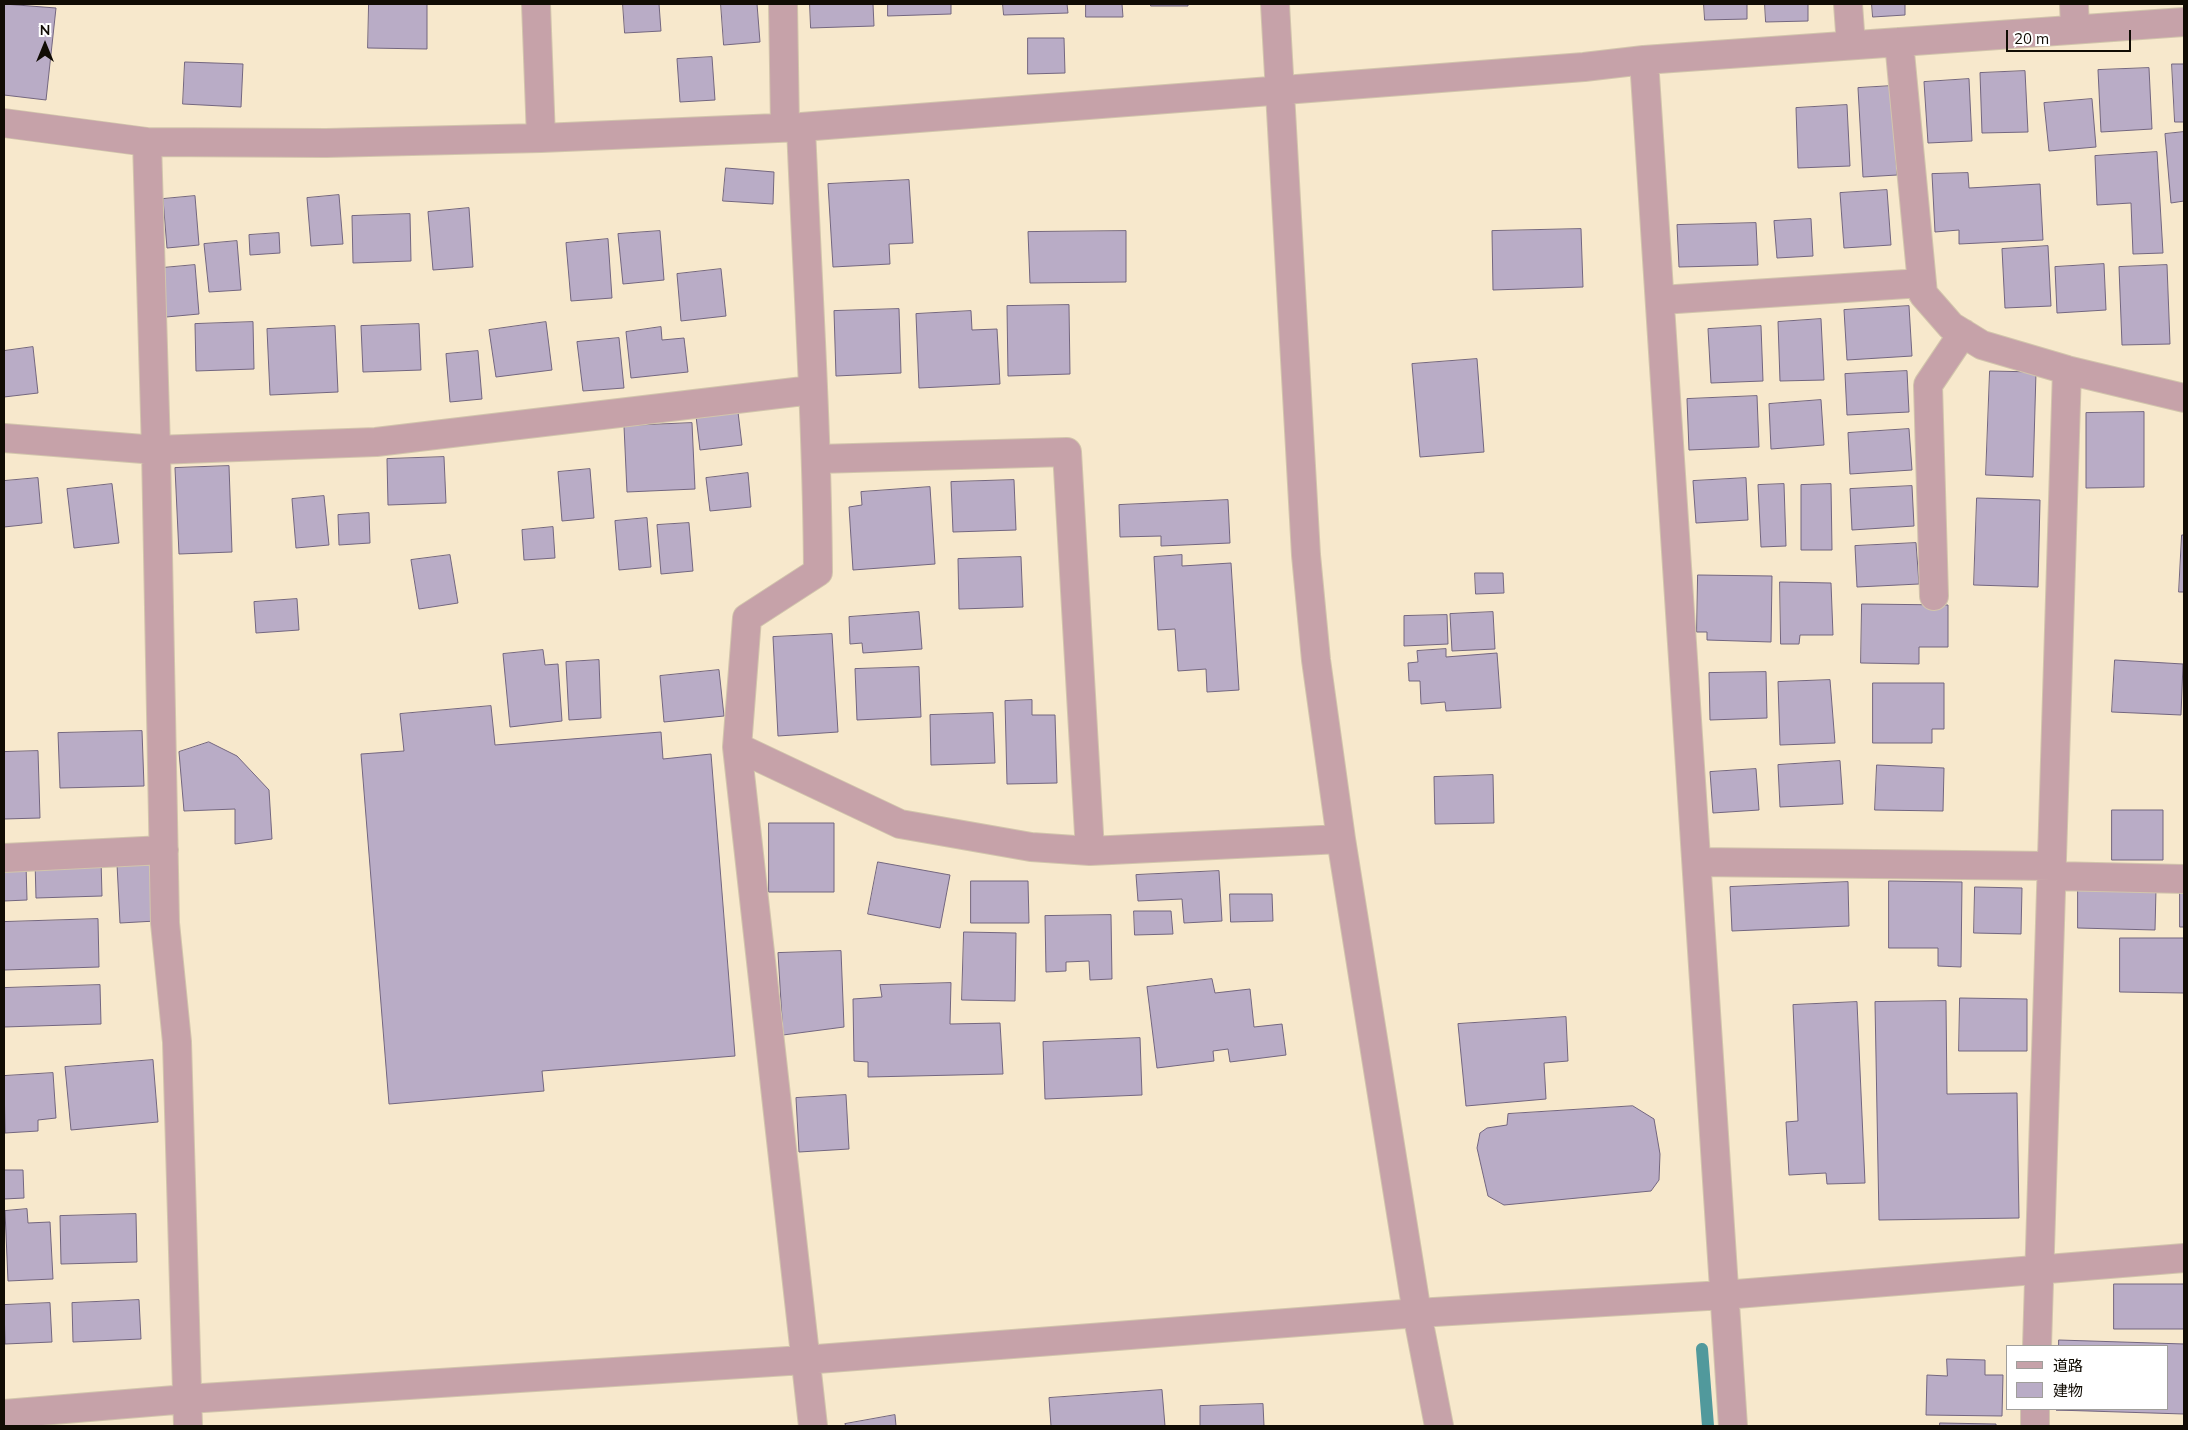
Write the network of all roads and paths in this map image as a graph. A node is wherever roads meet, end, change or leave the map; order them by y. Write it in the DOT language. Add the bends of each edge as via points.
graph roads {
  1 [pos="536,4"];
  2 [pos="783,4"];
  3 [pos="1275,4"];
  4 [pos="1848,4"];
  5 [pos="2075,16"];
  6 [pos="2184,22"];
  7 [pos="1899,42"];
  8 [pos="1851,44"];
  9 [pos="1644,60"];
  10 [pos="1279,88"];
  11 [pos="4,123"];
  12 [pos="793,127"];
  13 [pos="540,138"];
  14 [pos="147,142"];
  15 [pos="1922,282"];
  16 [pos="1660,300"];
  17 [pos="1963,333"];
  18 [pos="2067,370"];
  19 [pos="812,390"];
  20 [pos="2184,398"];
  21 [pos="4,438"];
  22 [pos="156,450"];
  23 [pos="818,459"];
  24 [pos="1934,596"];
  25 [pos="736,747"];
  26 [pos="1341,838"];
  27 [pos="164,850"];
  28 [pos="1090,851"];
  29 [pos="4,858"];
  30 [pos="1697,862"];
  31 [pos="2052,871"];
  32 [pos="2184,879"];
  33 [pos="2184,1258"];
  34 [pos="2040,1268"];
  35 [pos="1724,1295"];
  36 [pos="1417,1313"];
  37 [pos="2037,1345"];
  38 [pos="804,1360"];
  39 [pos="187,1399"];
  40 [pos="2035,1410"];
  41 [pos="4,1414"];
  42 [pos="188,1426"];
  43 [pos="813,1426"];
  44 [pos="1439,1426"];
  45 [pos="1733,1426"];
  46 [pos="2035,1426"];
  1 -- 13 [label="street"];
  2 -- 12 [label="street"];
  3 -- 10 [label="street"];
  4 -- 8 [label="street"];
  5 -- 6 [label="street"];
  5 -- 7 [label="street"];
  7 -- 8 [label="street"];
  7 -- 15 [label="street"];
  8 -- 9 [label="street"];
  9 -- 10 [label="street"];
  9 -- 16 [label="street"];
  10 -- 12 [label="street"];
  10 -- 26 [label="street" via="1306,555 1316,660"];
  11 -- 14 [label="street"];
  12 -- 13 [label="street"];
  12 -- 19 [label="street"];
  13 -- 14 [label="street" via="326,143"];
  14 -- 22 [label="street"];
  15 -- 16 [label="street"];
  15 -- 17 [label="street" via="1923,294 1951,326"];
  16 -- 30 [label="street"];
  17 -- 18 [label="street" via="1982,345"];
  17 -- 24 [label="street" via="1928,385"];
  18 -- 20 [label="street"];
  18 -- 31 [label="street"];
  19 -- 22 [label="street" via="376,442"];
  19 -- 23 [label="street"];
  21 -- 22 [label="street"];
  22 -- 27 [label="street"];
  23 -- 25 [label="street" via="818,572 747,618"];
  23 -- 28 [label="street" via="1067,452"];
  25 -- 28 [label="street" via="900,824 1031,847"];
  25 -- 38 [label="street"];
  26 -- 28 [label="street"];
  26 -- 36 [label="street"];
  27 -- 29 [label="street"];
  27 -- 39 [label="street" via="165,924 177,1042"];
  30 -- 31 [label="street"];
  30 -- 35 [label="street"];
  31 -- 32 [label="street"];
  31 -- 34 [label="street"];
  33 -- 34 [label="street"];
  34 -- 35 [label="street"];
  34 -- 37 [label="street"];
  35 -- 36 [label="street"];
  35 -- 45 [label="street"];
  36 -- 38 [label="street"];
  36 -- 44 [label="street"];
  38 -- 39 [label="street"];
  38 -- 43 [label="street"];
  39 -- 41 [label="street"];
  39 -- 42 [label="street"];
  40 -- 46 [label="street"];
}
